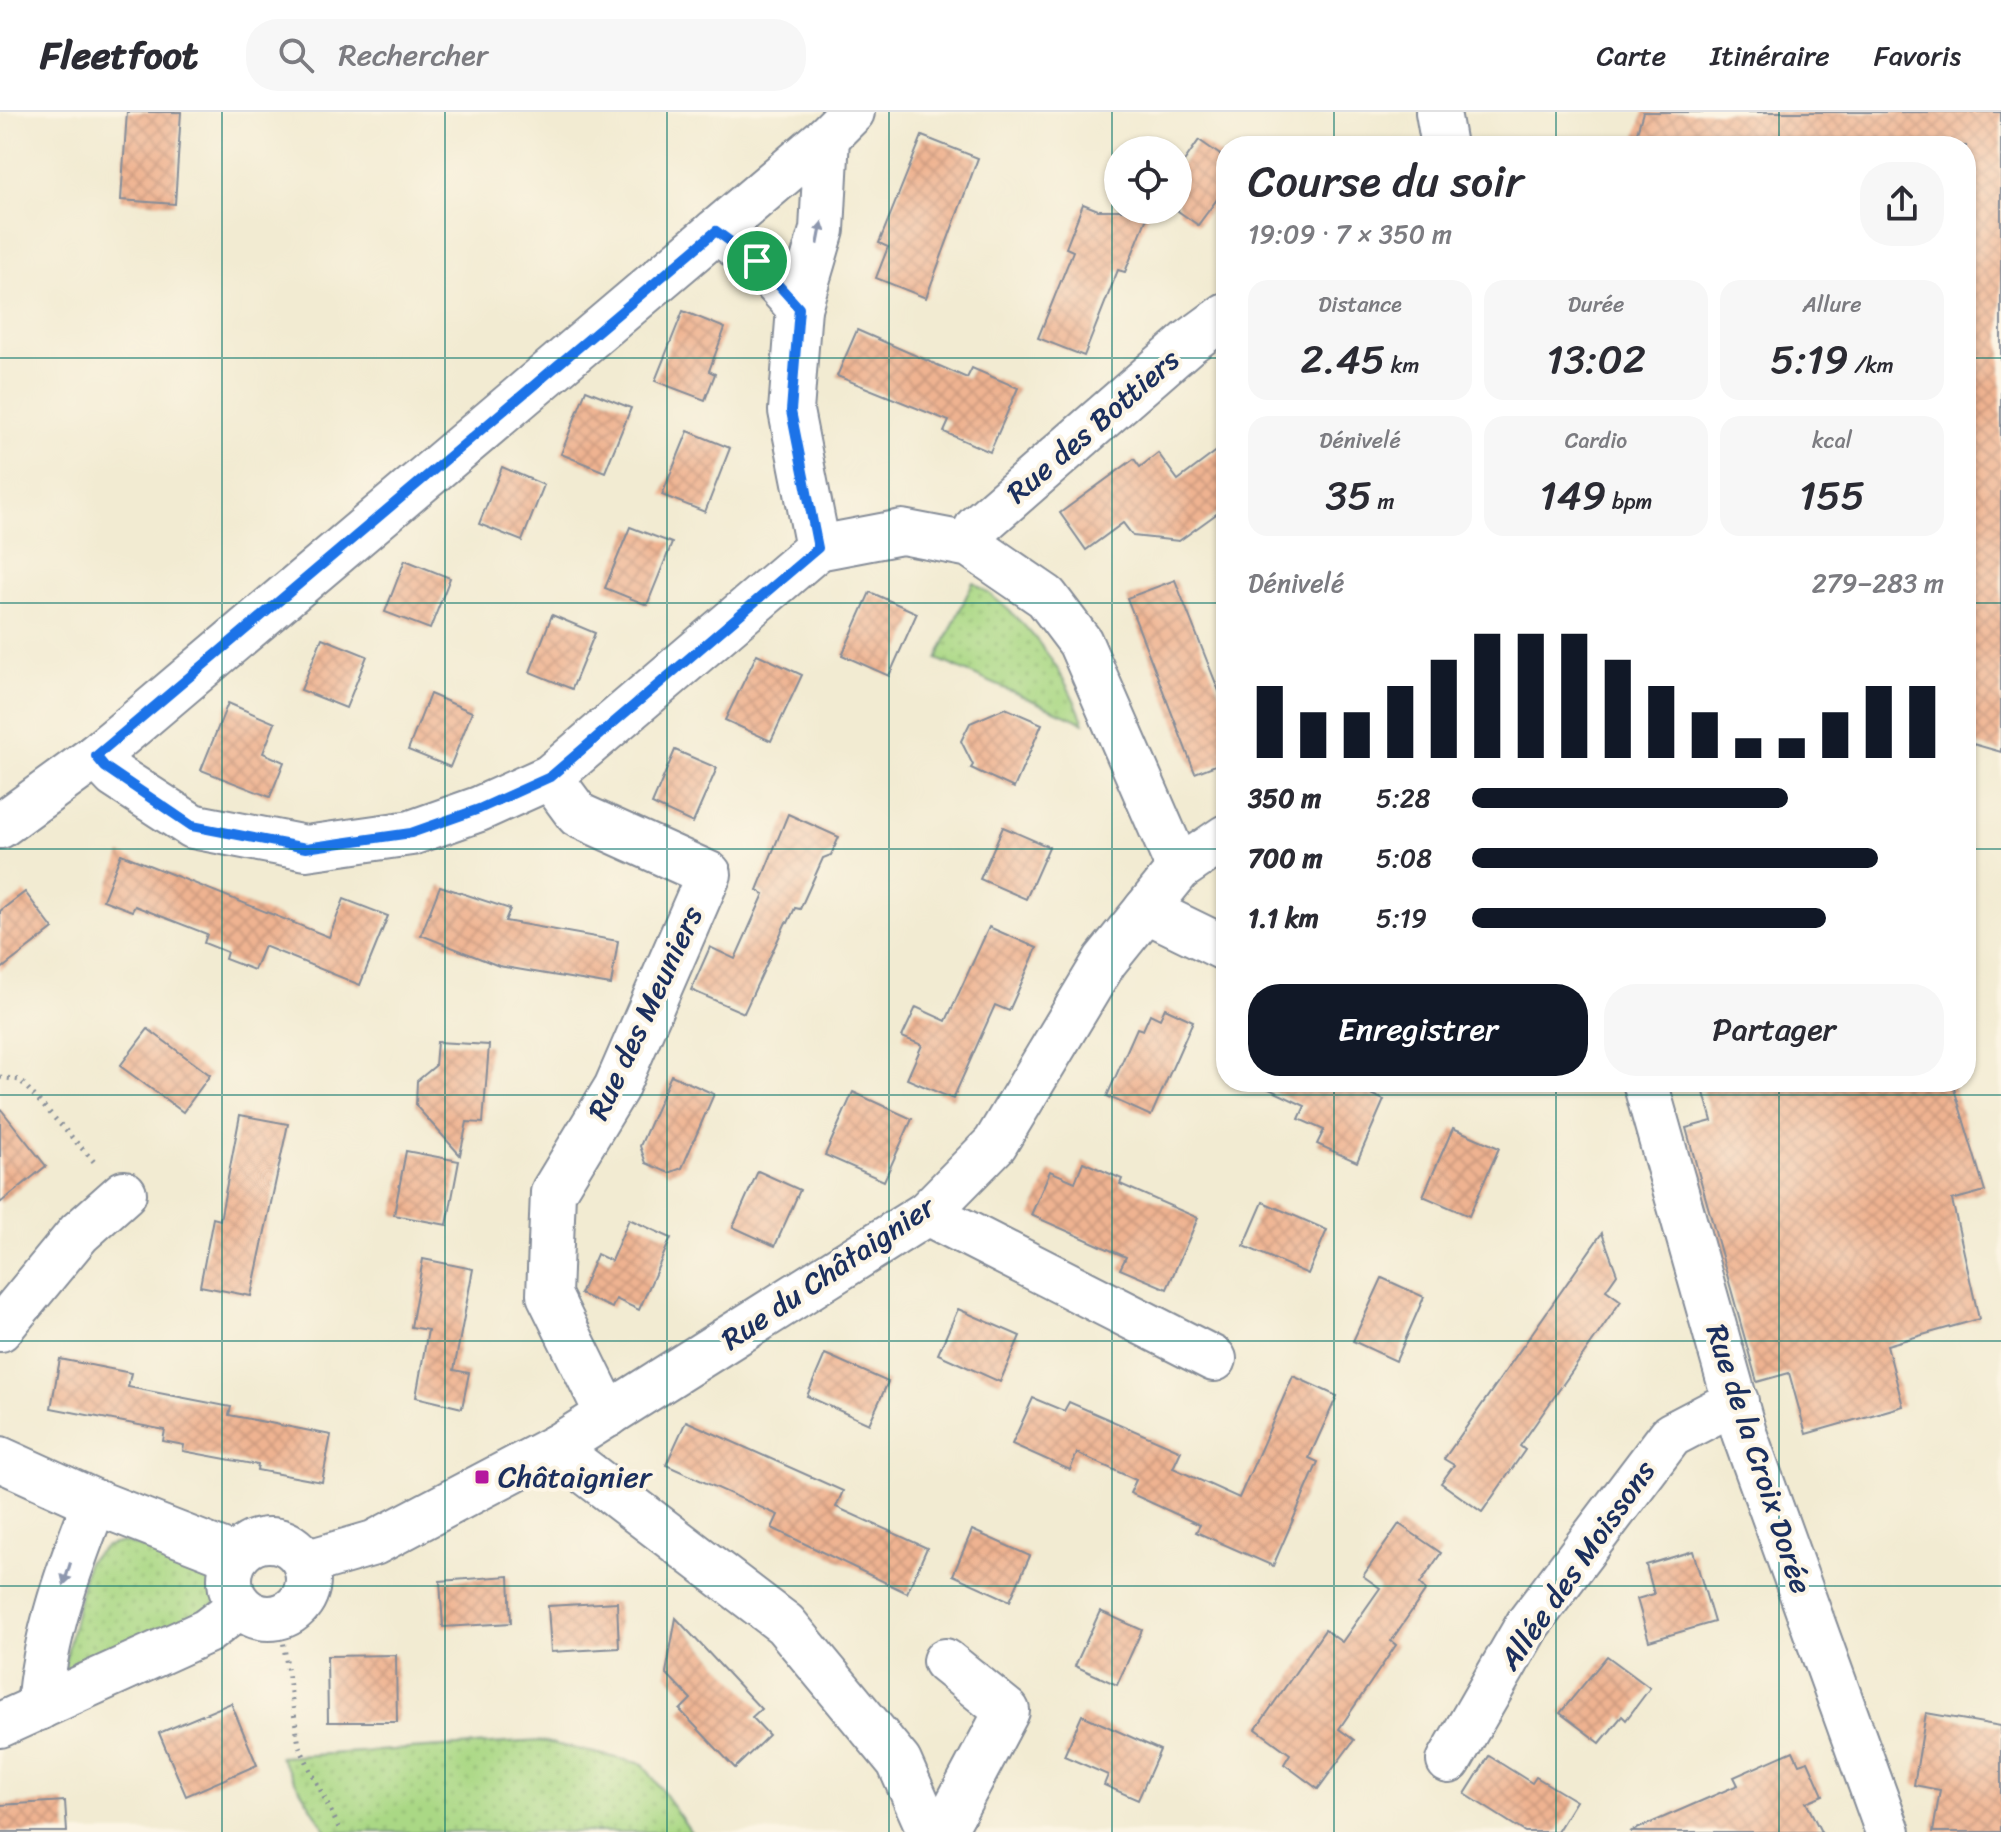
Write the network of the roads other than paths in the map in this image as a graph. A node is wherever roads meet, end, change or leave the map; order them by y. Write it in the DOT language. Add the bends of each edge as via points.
graph roads {
  1 [pos="1438,112"];
  2 [pos="840,125"];
  3 [pos="1442,136"];
  4 [pos="716,231"];
  5 [pos="799,308"];
  6 [pos="1216,322"];
  7 [pos="970,545"];
  8 [pos="818,548"];
  9 [pos="96,756"];
  10 [pos="550,777"];
  11 [pos="0,826"];
  12 [pos="1216,844"];
  13 [pos="1179,869"];
  14 [pos="1146,910"];
  15 [pos="1216,944"];
  16 [pos="1648,1092"];
  17 [pos="124,1193"];
  18 [pos="927,1213"];
  19 [pos="0,1329"];
  20 [pos="1214,1359"];
  21 [pos="1736,1401"];
  22 [pos="608,1415"];
  23 [pos="558,1446"];
  24 [pos="0,1459"];
  25 [pos="95,1502"];
  26 [pos="236,1557"];
  27 [pos="305,1563"];
  28 [pos="260,1611"];
  29 [pos="945,1661"];
  30 [pos="19,1716"];
  31 [pos="1449,1761"];
  32 [pos="930,1832"];
  33 [pos="943,1832"];
  34 [pos="1888,1832"];
  1 -- 3 [label="street"];
  2 -- 4 [label="street"];
  5 -- 2 [label="street, one-way" via="822,230"];
  4 -- 5 [label="street" via="757,261"];
  4 -- 9 [label="street"];
  5 -- 8 [label="street" via="791,411"];
  6 -- 7 [label="street, Rue des Bottiers" via="977,527"];
  7 -- 8 [label="street" via="902,532"];
  7 -- 13 [label="street" via="1046,597 1080,642"];
  8 -- 10 [label="street"];
  9 -- 10 [label="street" via="115,776 192,826 306,848 411,833"];
  9 -- 11 [label="street"];
  10 -- 22 [label="street, Rue des Meuniers" via="578,815 709,874 616,1088 553,1192 549,1295"];
  12 -- 13 [label="street, Rue du Châtaignier"];
  13 -- 14 [label="street, Rue du Châtaignier"];
  14 -- 15 [label="street"];
  14 -- 18 [label="street, Rue du Châtaignier" via="1105,961 995,1144"];
  16 -- 21 [label="street, Rue de la Croix Dorée"];
  17 -- 19 [label="street" via="79,1233"];
  18 -- 20 [label="street"];
  18 -- 22 [label="street, Rue du Châtaignier"];
  21 -- 31 [label="street, Allée des Moissons" via="1671,1435 1528,1624"];
  21 -- 34 [label="street, Rue de la Croix Dorée"];
  22 -- 23 [label="street, Rue du Châtaignier"];
  23 -- 27 [label="street, Rue du Châtaignier" via="374,1543"];
  23 -- 32 [label="street" via="785,1624 899,1762"];
  24 -- 25 [label="street"];
  25 -- 26 [label="street"];
  25 -- 30 [label="street, one-way" via="68,1569 41,1676"];
  26 -- 27 [label="street" via="248,1546 272,1540 295,1549"];
  26 -- 28 [label="street" via="230,1583"];
  27 -- 28 [label="street" via="307,1589 291,1611"];
  28 -- 30 [label="street"];
  29 -- 33 [label="street" via="1007,1711"];
}
